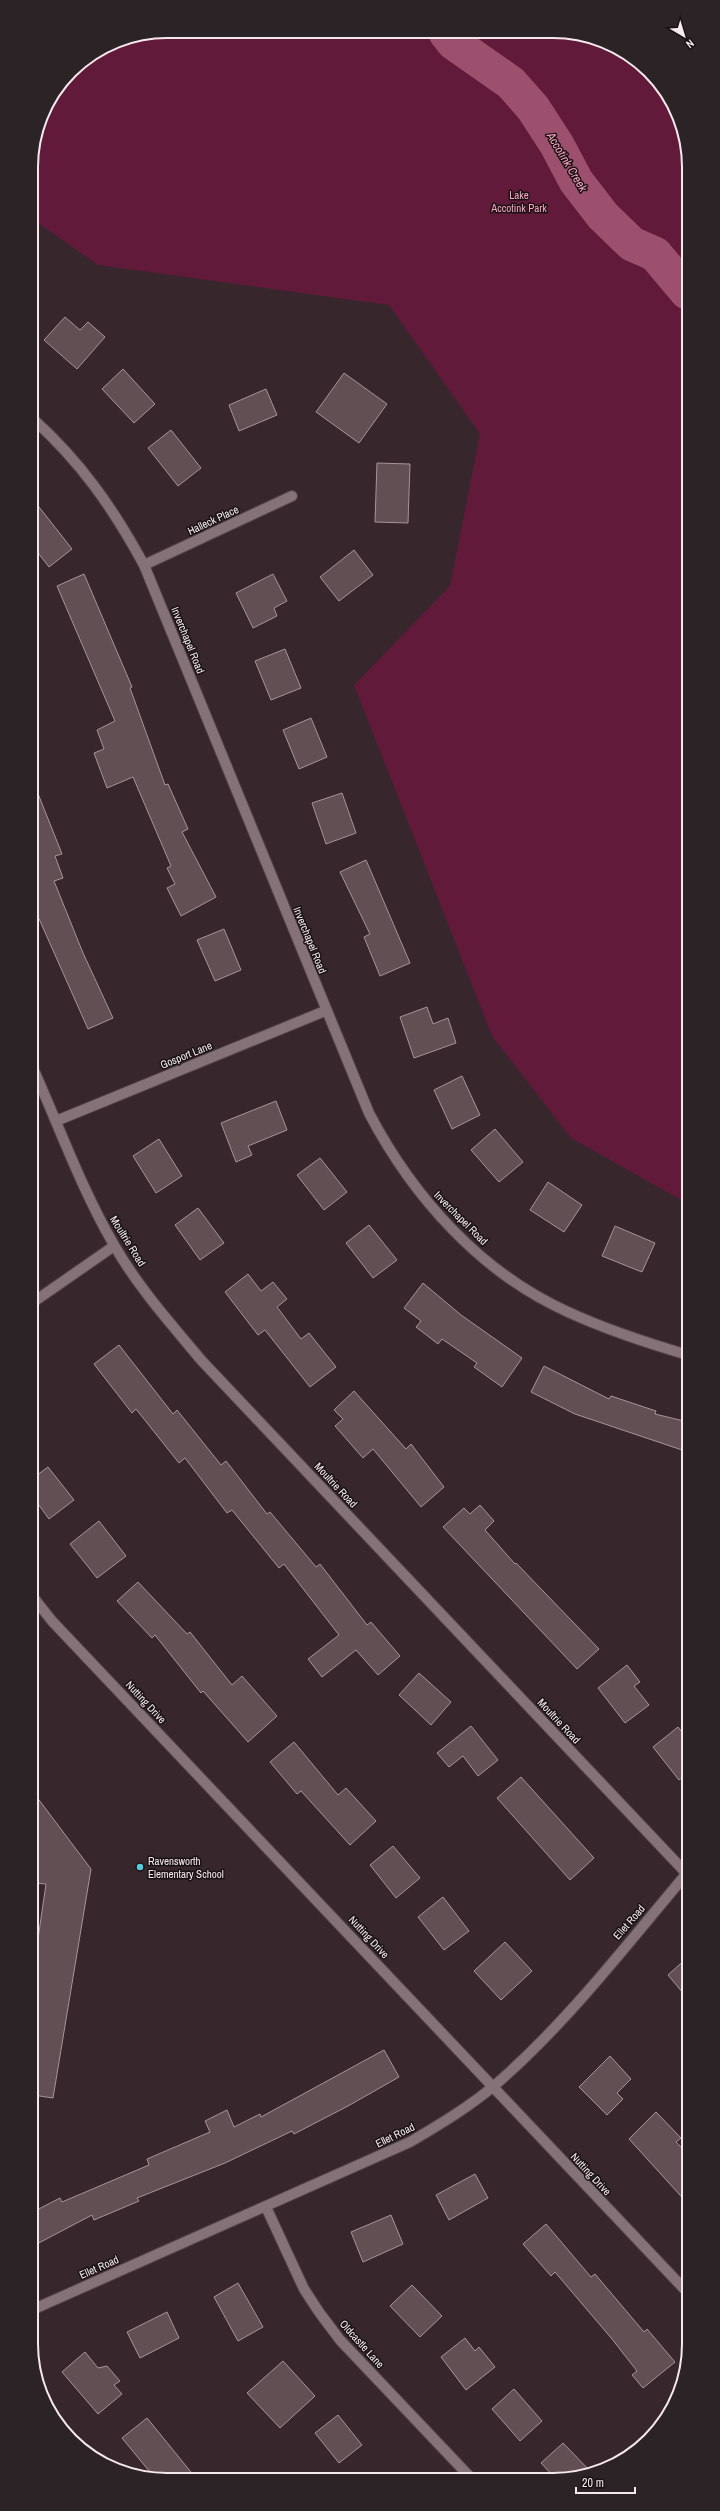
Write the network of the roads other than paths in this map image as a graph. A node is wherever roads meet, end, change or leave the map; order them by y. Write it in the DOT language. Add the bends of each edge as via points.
graph roads {
  1 [pos="38,424"];
  2 [pos="292,496"];
  3 [pos="144,565"];
  4 [pos="325,1011"];
  5 [pos="38,1080"];
  6 [pos="56,1121"];
  7 [pos="114,1246"];
  8 [pos="38,1299"];
  9 [pos="682,1353"];
  10 [pos="38,1602"];
  11 [pos="682,1868"];
  12 [pos="682,1881"];
  13 [pos="494,2086"];
  14 [pos="266,2207"];
  15 [pos="682,2287"];
  16 [pos="38,2306"];
  17 [pos="466,2473"];
  1 -- 3 [label="street, Inverchapel Road" via="88,475 119,519"];
  2 -- 3 [label="street, Halleck Place"];
  3 -- 4 [label="street, Inverchapel Road"];
  4 -- 6 [label="street, Gosport Lane"];
  4 -- 9 [label="street, Inverchapel Road" via="369,1113 385,1143 425,1199 452,1229 516,1283 567,1312 623,1336"];
  5 -- 6 [label="street, Moultrie Road"];
  6 -- 7 [label="street, Moultrie Road" via="75,1170"];
  7 -- 8 [label="street"];
  7 -- 11 [label="street, Moultrie Road" via="160,1311 202,1361"];
  10 -- 13 [label="street, Nutting Drive"];
  12 -- 13 [label="street, Ellet Road" via="550,2032"];
  13 -- 14 [label="street, Ellet Road" via="410,2142"];
  13 -- 15 [label="street, Nutting Drive"];
  14 -- 16 [label="street, Ellet Road"];
  14 -- 17 [label="street, Oldcastle Lane" via="304,2289 340,2340"];
}
